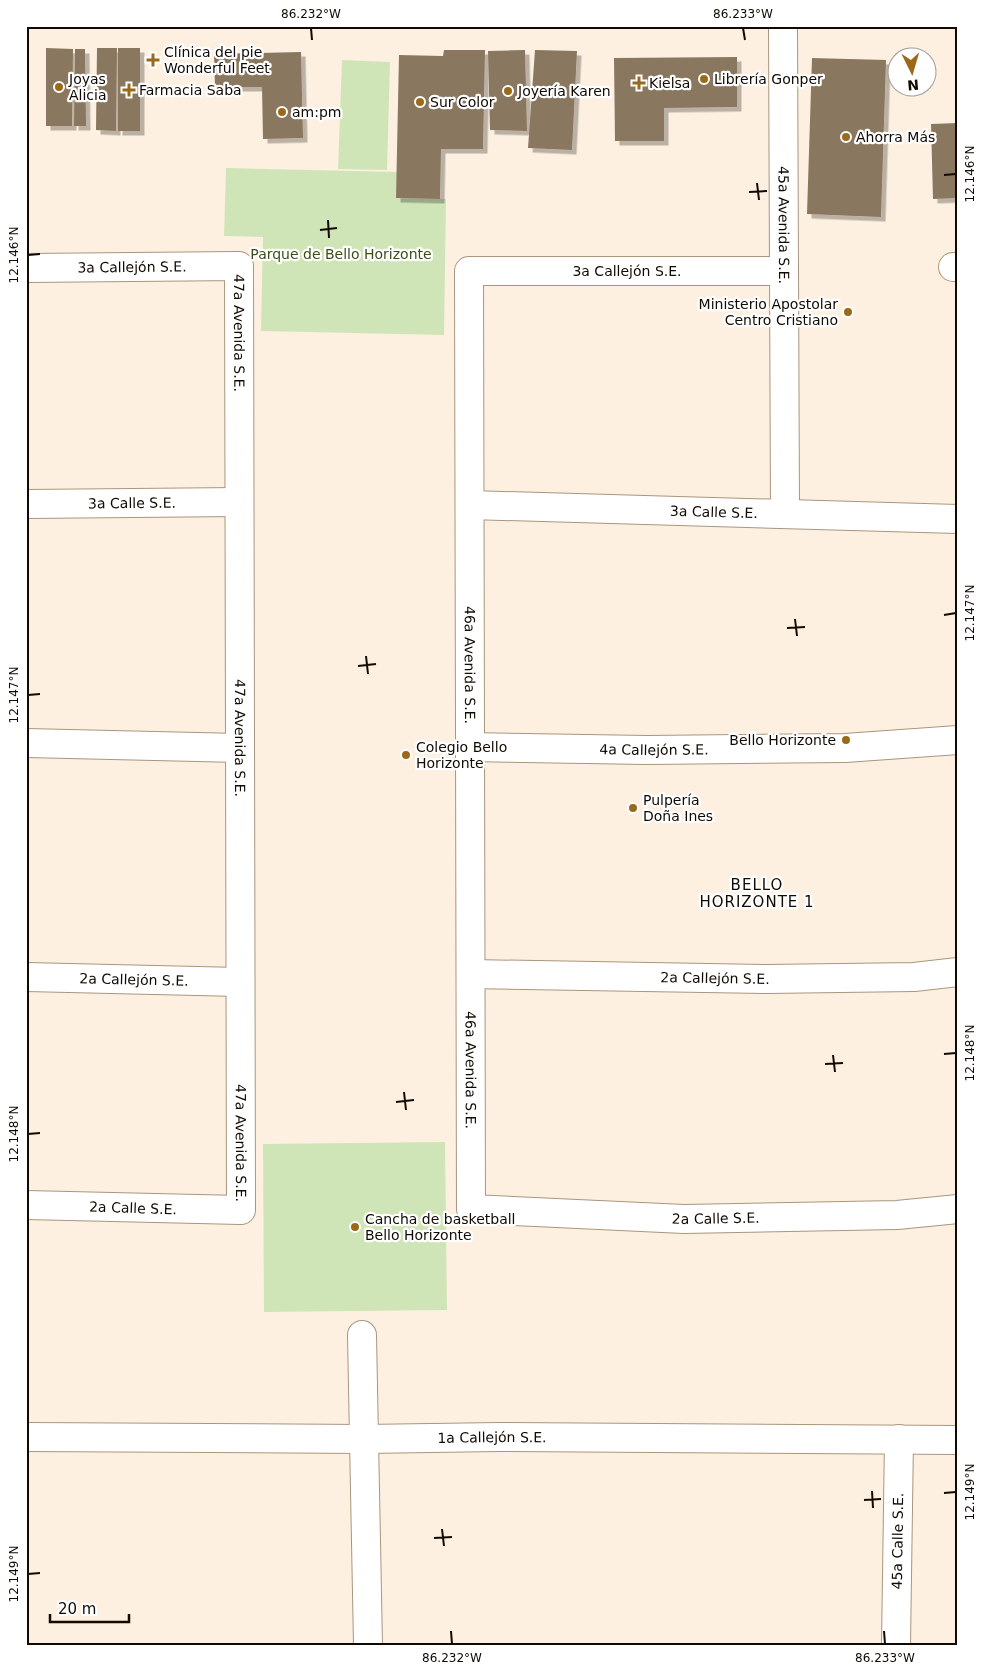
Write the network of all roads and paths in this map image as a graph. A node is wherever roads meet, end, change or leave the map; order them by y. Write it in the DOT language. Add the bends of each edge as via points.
graph roads {
  1 [pos="782,26"];
  2 [pos="239,266"];
  3 [pos="26,268"];
  4 [pos="470,271"];
  5 [pos="784,271"];
  6 [pos="239,502"];
  7 [pos="26,504"];
  8 [pos="470,505"];
  9 [pos="785,514"];
  10 [pos="958,519"];
  11 [pos="958,740"];
  12 [pos="26,743"];
  13 [pos="470,747"];
  14 [pos="240,748"];
  15 [pos="958,972"];
  16 [pos="471,974"];
  17 [pos="26,977"];
  18 [pos="240,982"];
  19 [pos="26,1205"];
  20 [pos="472,1209"];
  21 [pos="958,1209"];
  22 [pos="241,1210"];
  23 [pos="362,1335"];
  24 [pos="26,1437"];
  25 [pos="364,1439"];
  26 [pos="899,1439"];
  27 [pos="958,1440"];
  28 [pos="368,1645"];
  29 [pos="896,1645"];
  1 -- 5 [label="street, 45a Avenida S.E."];
  2 -- 3 [label="street, 3a Callejón S.E."];
  2 -- 6 [label="street, 47a Avenida S.E."];
  4 -- 5 [label="street, 3a Callejón S.E."];
  4 -- 8 [label="street, 46a Avenida S.E."];
  5 -- 9 [label="street, 45a Avenida S.E."];
  6 -- 7 [label="street, 3a Calle S.E."];
  6 -- 14 [label="street, 47a Avenida S.E."];
  8 -- 9 [label="street, 3a Calle S.E."];
  8 -- 13 [label="street, 46a Avenida S.E."];
  9 -- 10 [label="street, 3a Calle S.E."];
  11 -- 13 [label="street, 4a Callejón S.E." via="846,748 647,750"];
  12 -- 14 [label="street"];
  13 -- 16 [label="street, 46a Avenida S.E."];
  14 -- 18 [label="street, 47a Avenida S.E."];
  15 -- 16 [label="street, 2a Callejón S.E." via="914,978 768,979"];
  16 -- 20 [label="street, 46a Avenida S.E."];
  17 -- 18 [label="street, 2a Callejón S.E."];
  18 -- 22 [label="street, 47a Avenida S.E."];
  19 -- 22 [label="street, 2a Calle S.E."];
  20 -- 21 [label="street, 2a Calle S.E." via="684,1219 898,1214"];
  23 -- 25 [label="street"];
  24 -- 25 [label="street, 1a Callejón S.E."];
  25 -- 26 [label="street, 1a Callejón S.E."];
  25 -- 28 [label="street"];
  26 -- 27 [label="street, 1a Callejón S.E."];
  26 -- 29 [label="street, 45a Calle S.E."];
}
